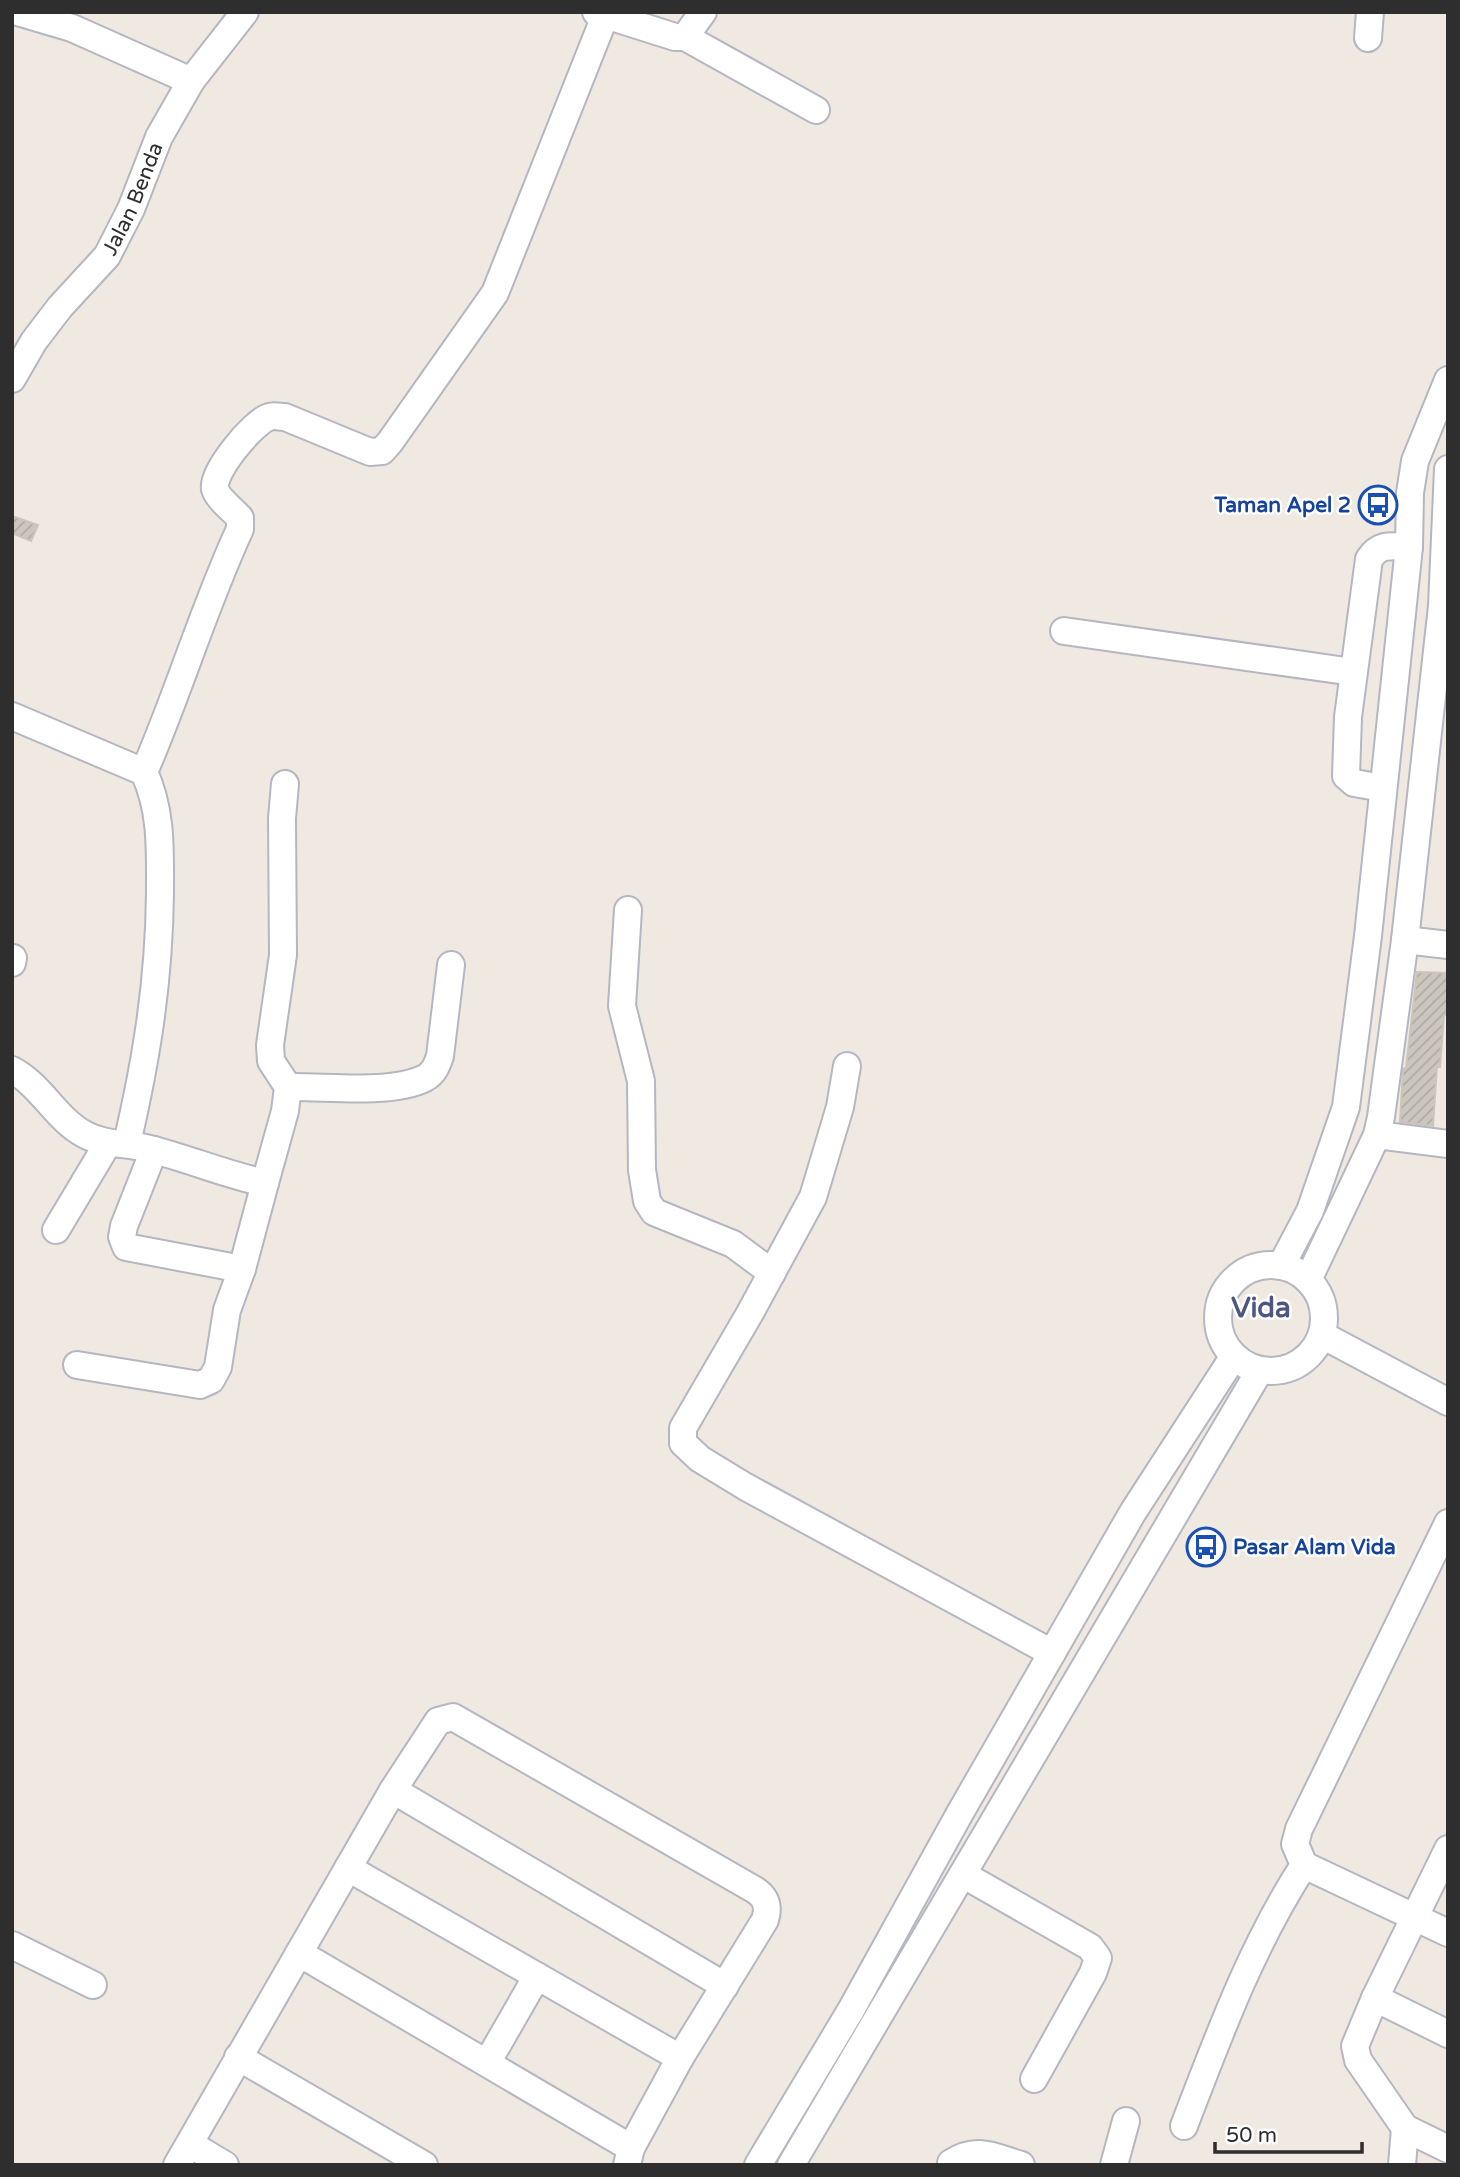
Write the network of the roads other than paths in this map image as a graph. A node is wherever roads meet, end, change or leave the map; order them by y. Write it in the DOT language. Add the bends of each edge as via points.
graph roads {
  1 [pos="245,12"];
  2 [pos="703,12"];
  3 [pos="29,14"];
  4 [pos="601,14"];
  5 [pos="685,37"];
  6 [pos="191,81"];
  7 [pos="816,110"];
  8 [pos="13,376"];
  9 [pos="1448,380"];
  10 [pos="1415,461"];
  11 [pos="1447,473"];
  12 [pos="1409,547"];
  13 [pos="1064,631"];
  14 [pos="1353,672"];
  15 [pos="12,716"];
  16 [pos="144,772"];
  17 [pos="285,784"];
  18 [pos="1383,788"];
  19 [pos="628,910"];
  20 [pos="1405,940"];
  21 [pos="1448,945"];
  22 [pos="450,965"];
  23 [pos="847,1066"];
  24 [pos="12,1070"];
  25 [pos="288,1087"];
  26 [pos="1338,1132"];
  27 [pos="1375,1138"];
  28 [pos="117,1143"];
  29 [pos="1448,1144"];
  30 [pos="154,1150"];
  31 [pos="265,1183"];
  32 [pos="56,1230"];
  33 [pos="1282,1266"];
  34 [pos="242,1269"];
  35 [pos="772,1273"];
  36 [pos="1308,1280"];
  37 [pos="1322,1335"];
  38 [pos="1234,1356"];
  39 [pos="77,1365"];
  40 [pos="1260,1370"];
  41 [pos="1448,1402"];
  42 [pos="1448,1524"];
  43 [pos="1052,1653"];
  44 [pos="393,1790"];
  45 [pos="1448,1849"];
  46 [pos="1304,1865"];
  47 [pos="348,1868"];
  48 [pos="964,1875"];
  49 [pos="1415,1916"];
  50 [pos="1448,1933"];
  51 [pos="12,1945"];
  52 [pos="299,1953"];
  53 [pos="537,1976"];
  54 [pos="93,1985"];
  55 [pos="725,1986"];
  56 [pos="1375,1998"];
  57 [pos="1448,2034"];
  58 [pos="238,2057"];
  59 [pos="680,2058"];
  60 [pos="487,2063"];
  61 [pos="1034,2079"];
  62 [pos="1126,2120"];
  63 [pos="1184,2126"];
  64 [pos="1405,2128"];
  65 [pos="1448,2149"];
  66 [pos="183,2154"];
  67 [pos="629,2156"];
  68 [pos="951,2162"];
  69 [pos="225,2165"];
  70 [pos="425,2165"];
  71 [pos="758,2165"];
  72 [pos="791,2165"];
  73 [pos="1021,2165"];
  74 [pos="1114,2165"];
  75 [pos="1402,2165"];
  1 -- 6 [label="street, Jalan Benda"];
  2 -- 5 [label="street"];
  3 -- 6 [label="street"];
  4 -- 5 [label="street"];
  4 -- 16 [label="street" via="495,293 390,442 382,451 370,452 285,417 271,416 260,422 220,467 214,479 216,492 240,518 240,529"];
  5 -- 7 [label="street"];
  6 -- 8 [label="street, Jalan Benda" via="159,137 107,256 60,307"];
  9 -- 10 [label="street"];
  10 -- 11 [label="street"];
  10 -- 12 [label="street"];
  11 -- 20 [label="street" via="1442,606"];
  12 -- 14 [label="street" via="1376,549 1370,559"];
  12 -- 18 [label="street"];
  13 -- 14 [label="street"];
  14 -- 18 [label="street" via="1346,776 1354,783"];
  15 -- 16 [label="street"];
  16 -- 28 [label="street" via="156,798 159,820 159,962 150,1039"];
  17 -- 25 [label="street" via="283,955 270,1045 271,1061"];
  18 -- 26 [label="street" via="1346,1107"];
  19 -- 35 [label="street" via="622,998 642,1089 642,1170 647,1201 654,1212 733,1244"];
  20 -- 21 [label="street"];
  20 -- 27 [label="street"];
  22 -- 25 [label="street" via="440,1056 435,1070 426,1077 398,1086"];
  23 -- 35 [label="street" via="840,1107 813,1197"];
  24 -- 28 [label="street" via="85,1135"];
  25 -- 31 [label="street"];
  26 -- 27 [label="street"];
  26 -- 33 [label="street" via="1310,1211"];
  27 -- 29 [label="street"];
  27 -- 36 [label="street"];
  28 -- 30 [label="street"];
  28 -- 32 [label="street"];
  30 -- 31 [label="street"];
  30 -- 34 [label="street" via="124,1226 126,1247"];
  31 -- 34 [label="street"];
  33 -- 36 [label="street"];
  33 -- 38 [label="street" via="1252,1269 1228,1287 1218,1315 1224,1344"];
  34 -- 39 [label="street" via="211,1380 200,1385"];
  35 -- 43 [label="street" via="682,1428 687,1448 746,1487"];
  36 -- 37 [label="street" via="1323,1306"];
  37 -- 40 [label="street" via="1314,1350 1297,1364"];
  37 -- 41 [label="street"];
  38 -- 40 [label="street"];
  38 -- 43 [label="street" via="1133,1511"];
  40 -- 48 [label="street"];
  42 -- 46 [label="street" via="1299,1829 1295,1844"];
  43 -- 71 [label="street"];
  44 -- 47 [label="street"];
  44 -- 55 [label="street"];
  44 -- 55 [label="street" via="438,1721 453,1717 762,1894 769,1909"];
  45 -- 49 [label="street"];
  46 -- 49 [label="street"];
  46 -- 63 [label="street" via="1271,1916"];
  47 -- 52 [label="street"];
  47 -- 53 [label="street"];
  48 -- 61 [label="street" via="1090,1947 1098,1958"];
  48 -- 72 [label="street"];
  49 -- 50 [label="street"];
  49 -- 56 [label="street"];
  51 -- 54 [label="street"];
  52 -- 58 [label="street"];
  52 -- 60 [label="street"];
  53 -- 59 [label="street"];
  53 -- 60 [label="street"];
  55 -- 59 [label="street"];
  56 -- 57 [label="street"];
  56 -- 64 [label="street" via="1355,2046"];
  58 -- 66 [label="street"];
  58 -- 70 [label="street"];
  59 -- 67 [label="street"];
  60 -- 67 [label="street"];
  62 -- 74 [label="street"];
  64 -- 65 [label="street"];
  64 -- 75 [label="street"];
  66 -- 69 [label="street"];
  68 -- 73 [label="street" via="966,2153 980,2153"];
}
